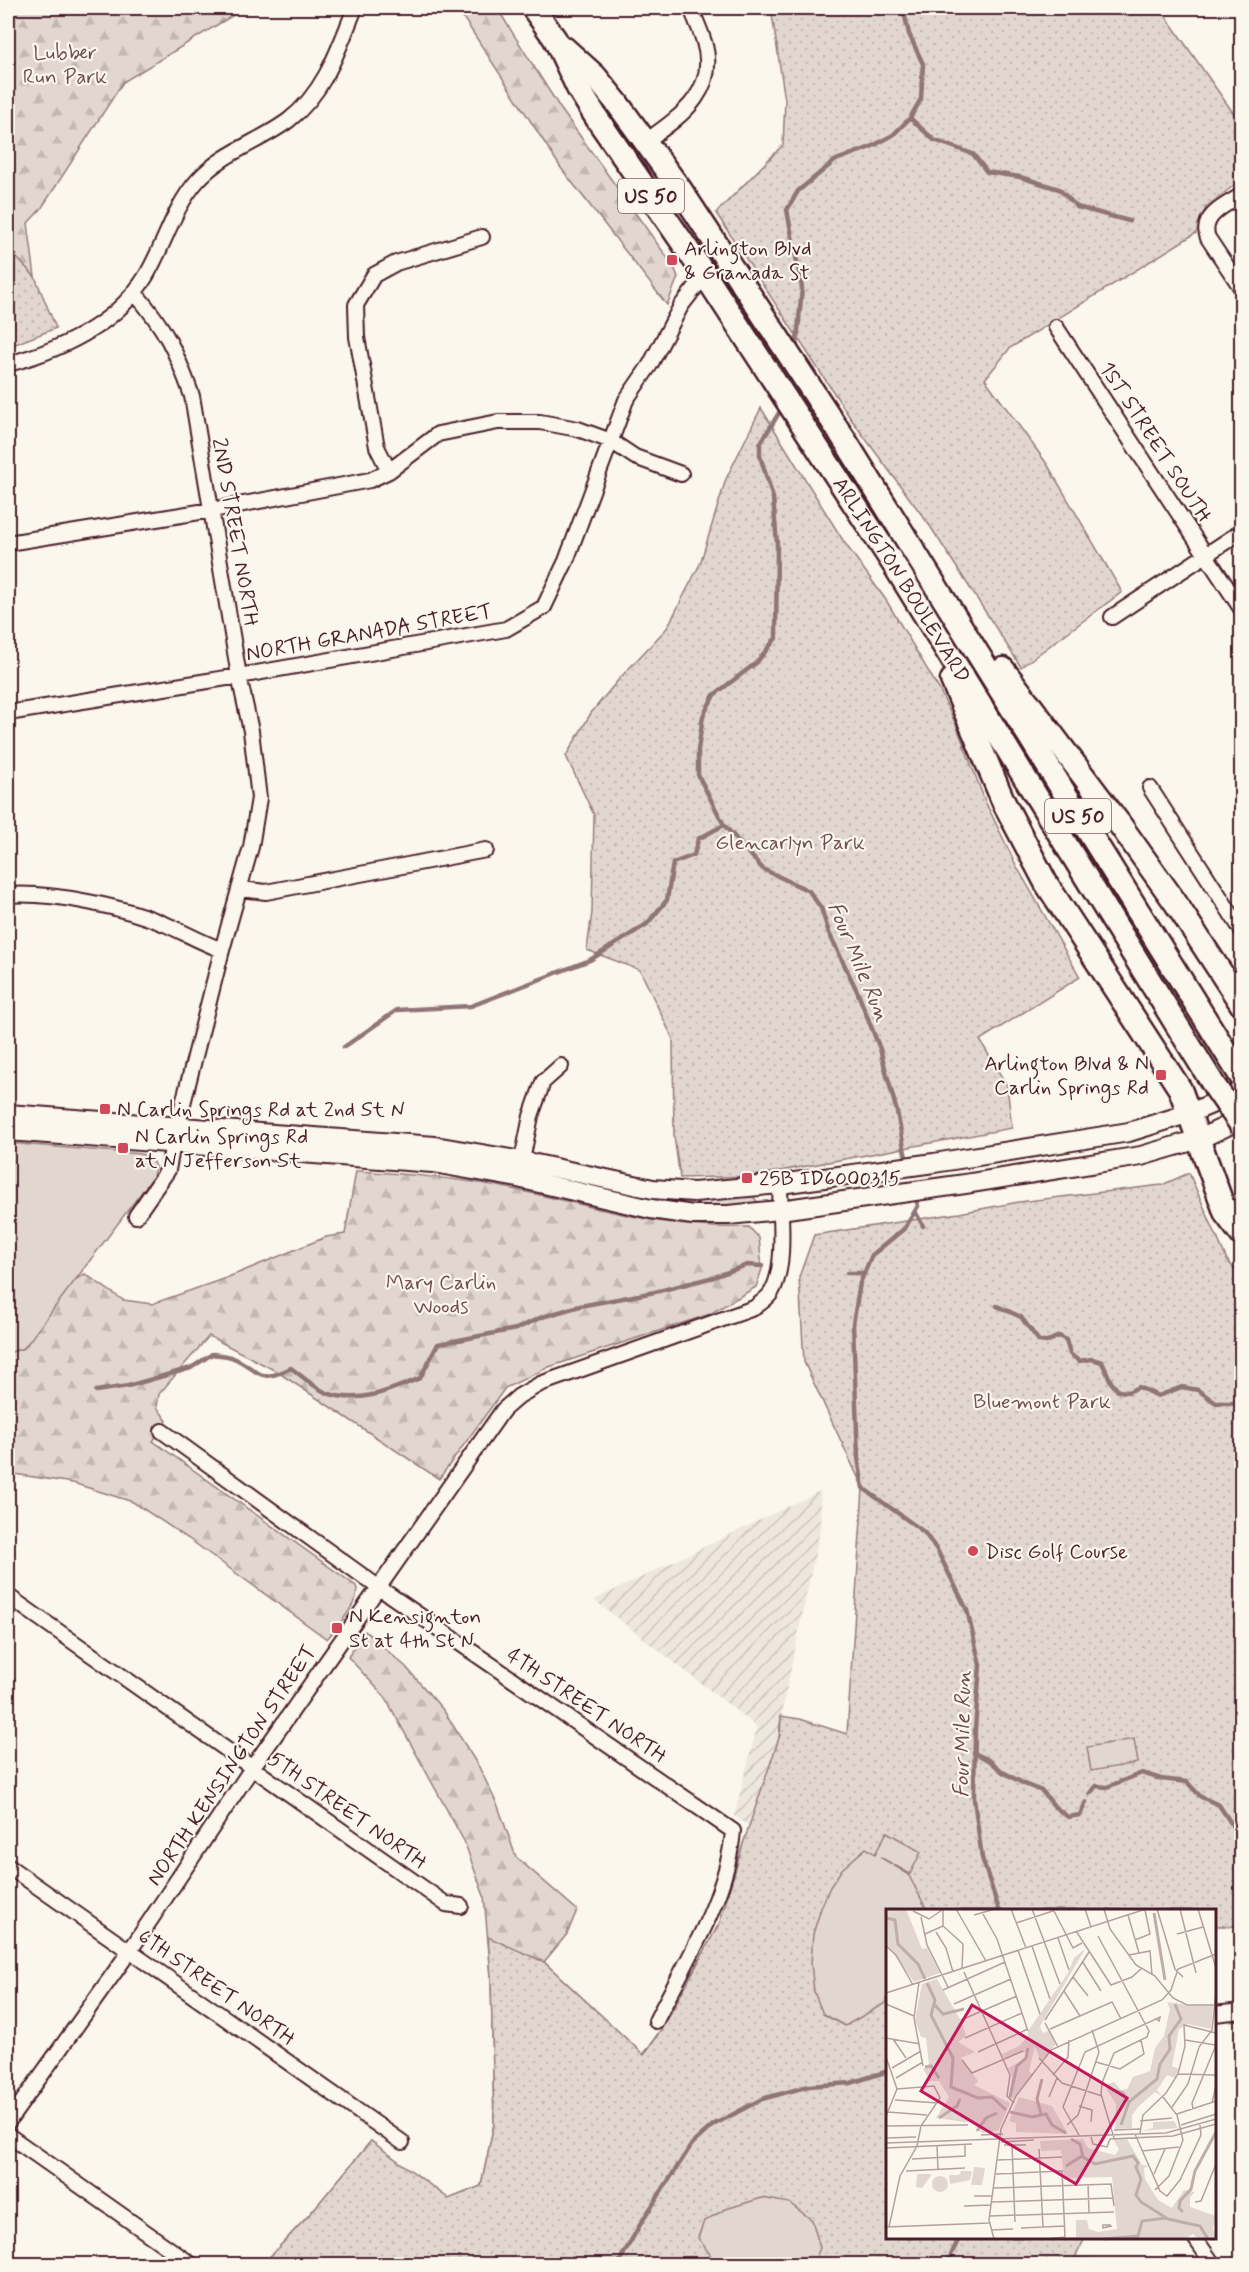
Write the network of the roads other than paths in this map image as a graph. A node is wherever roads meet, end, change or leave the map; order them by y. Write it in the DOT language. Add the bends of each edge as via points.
graph roads {
  1 [pos="355,8"];
  2 [pos="533,8"];
  3 [pos="691,8"];
  4 [pos="555,39"];
  5 [pos="645,141"];
  6 [pos="1242,195"];
  7 [pos="482,237"];
  8 [pos="705,275"];
  9 [pos="1242,289"];
  10 [pos="134,292"];
  11 [pos="1056,327"];
  12 [pos="8,364"];
  13 [pos="611,441"];
  14 [pos="389,471"];
  15 [pos="681,474"];
  16 [pos="212,510"];
  17 [pos="1242,531"];
  18 [pos="8,543"];
  19 [pos="916,555"];
  20 [pos="1205,555"];
  21 [pos="896,568"];
  22 [pos="1242,610"];
  23 [pos="1112,616"];
  24 [pos="239,676"];
  25 [pos="8,713"];
  26 [pos="1150,788"];
  27 [pos="486,850"];
  28 [pos="240,889"];
  29 [pos="8,895"];
  30 [pos="1242,931"];
  31 [pos="222,950"];
  32 [pos="1242,1005"];
  33 [pos="561,1066"];
  34 [pos="1241,1081"];
  35 [pos="1190,1113"];
  36 [pos="8,1114"];
  37 [pos="1242,1119"];
  38 [pos="1242,1126"];
  39 [pos="8,1131"];
  40 [pos="175,1134"];
  41 [pos="1200,1139"];
  42 [pos="520,1169"];
  43 [pos="780,1184"];
  44 [pos="780,1210"];
  45 [pos="135,1216"];
  46 [pos="1242,1235"];
  47 [pos="162,1431"];
  48 [pos="378,1587"];
  49 [pos="8,1596"];
  50 [pos="252,1768"];
  51 [pos="8,1866"];
  52 [pos="461,1906"];
  53 [pos="129,1952"];
  54 [pos="1242,2011"];
  55 [pos="1216,2014"];
  56 [pos="656,2021"];
  57 [pos="8,2122"];
  58 [pos="8,2135"];
  59 [pos="402,2142"];
  60 [pos="1196,2239"];
  61 [pos="191,2265"];
  62 [pos="1213,2265"];
  1 -- 10 [label="street" via="315,93 289,120 236,150 200,178 186,194"];
  2 -- 4 [label="highway, ARLINGTON BOULEVARD / US 50"];
  3 -- 5 [label="street" via="708,59 704,88 683,113"];
  4 -- 5 [label="highway, ARLINGTON BOULEVARD / US 50" via="595,76"];
  4 -- 8 [label="highway, ARLINGTON BOULEVARD / US 50" via="592,112"];
  5 -- 19 [label="highway, ARLINGTON BOULEVARD / US 50" via="759,309"];
  6 -- 9 [label="street" via="1212,214 1206,234"];
  7 -- 14 [label="street" via="396,263 374,275 356,305 357,337 377,447"];
  8 -- 13 [label="street, NORTH GRANADA STREET" via="681,306 650,365 626,400"];
  8 -- 21 [label="highway, ARLINGTON BOULEVARD / US 50"];
  10 -- 12 [label="street" via="82,337"];
  10 -- 16 [label="street, 2ND STREET NORTH" via="164,332 185,376"];
  11 -- 20 [label="street, 1ST STREET SOUTH"];
  13 -- 14 [label="street" via="578,429 540,422 498,422 438,434"];
  13 -- 15 [label="street" via="635,457"];
  13 -- 24 [label="street, NORTH GRANADA STREET" via="566,561 543,606 506,630"];
  14 -- 16 [label="street" via="370,480"];
  16 -- 18 [label="street"];
  16 -- 24 [label="street, 2ND STREET NORTH"];
  17 -- 20 [label="street"];
  19 -- 32 [label="highway" via="1118,822"];
  19 -- 34 [label="highway, ARLINGTON BOULEVARD / US 50"];
  20 -- 22 [label="street, 1ST STREET SOUTH"];
  20 -- 23 [label="street"];
  21 -- 35 [label="highway" via="951,678 1004,803 1046,883 1180,1089"];
  21 -- 38 [label="highway, ARLINGTON BOULEVARD / US 50, bridge"];
  24 -- 25 [label="street, NORTH GRANADA STREET"];
  24 -- 28 [label="street, 2ND STREET NORTH" via="259,798"];
  26 -- 30 [label="street"];
  27 -- 28 [label="street" via="266,892"];
  28 -- 31 [label="street, 2ND STREET NORTH"];
  29 -- 31 [label="street" via="29,894 125,911"];
  31 -- 40 [label="street, 2ND STREET NORTH"];
  33 -- 42 [label="street" via="543,1082"];
  34 -- 35 [label="main road"];
  35 -- 41 [label="highway"];
  35 -- 43 [label="main road" via="1129,1132"];
  36 -- 40 [label="main road"];
  37 -- 41 [label="main road"];
  39 -- 40 [label="main road"];
  40 -- 42 [label="main road" via="435,1146"];
  40 -- 45 [label="street, 2ND STREET NORTH" via="168,1170"];
  41 -- 44 [label="main road" via="1141,1156"];
  41 -- 46 [label="highway" via="1226,1214"];
  42 -- 43 [label="main road" via="694,1192"];
  42 -- 44 [label="main road" via="651,1209 693,1215"];
  43 -- 44 [label="street, NORTH KENSINGTON STREET"];
  44 -- 48 [label="street, NORTH KENSINGTON STREET" via="781,1251 771,1294 741,1314 540,1384 519,1396 503,1410"];
  47 -- 48 [label="street, 4TH STREET NORTH"];
  48 -- 50 [label="street, NORTH KENSINGTON STREET"];
  48 -- 56 [label="street, 4TH STREET NORTH" via="732,1831 730,1857 709,1916"];
  49 -- 50 [label="street, 5TH STREET NORTH"];
  50 -- 52 [label="street, 5TH STREET NORTH" via="446,1904"];
  50 -- 53 [label="street, NORTH KENSINGTON STREET"];
  51 -- 53 [label="street, 6TH STREET NORTH"];
  53 -- 57 [label="street, NORTH KENSINGTON STREET"];
  53 -- 59 [label="street, 6TH STREET NORTH"];
  54 -- 55 [label="street"];
  58 -- 61 [label="street"];
  60 -- 62 [label="street"];
}
